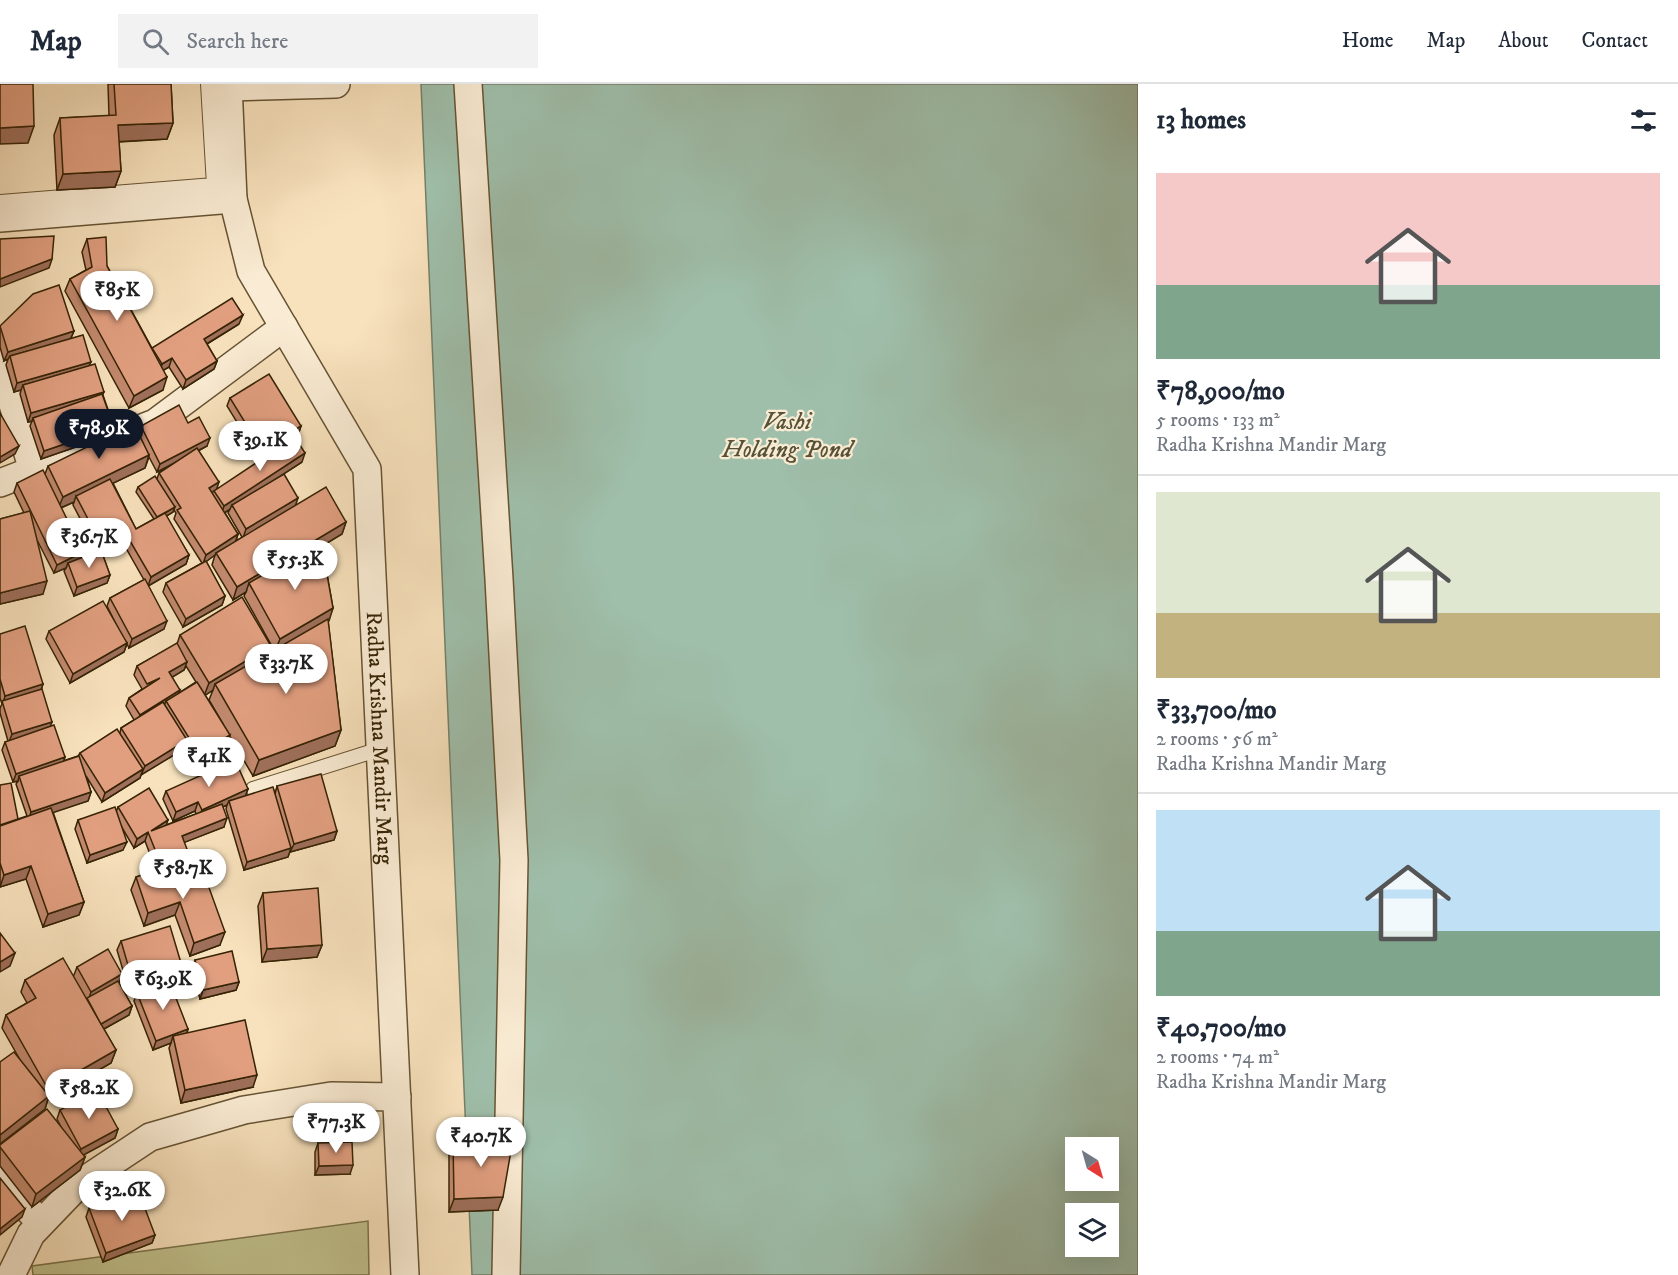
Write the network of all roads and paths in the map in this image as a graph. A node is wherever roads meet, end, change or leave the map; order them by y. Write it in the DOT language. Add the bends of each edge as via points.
graph roads {
  1 [pos="336,84"];
  2 [pos="468,84"];
  3 [pos="222,85"];
  4 [pos="233,199"];
  5 [pos="0,202"];
  6 [pos="0,218"];
  7 [pos="284,327"];
  8 [pos="0,362"];
  9 [pos="33,470"];
  10 [pos="0,483"];
  11 [pos="380,749"];
  12 [pos="253,789"];
  13 [pos="397,1097"];
  14 [pos="0,1179"];
  15 [pos="41,1223"];
  16 [pos="11,1275"];
  17 [pos="405,1275"];
  18 [pos="506,1275"];
  1 -- 3 [label="street"];
  2 -- 18 [label="street" via="514,860"];
  3 -- 4 [label="street, Radha Krishna Mandir Marg"];
  3 -- 5 [label="lane" via="214,185"];
  4 -- 6 [label="street"];
  4 -- 7 [label="street, Radha Krishna Mandir Marg" via="250,271"];
  7 -- 9 [label="street" via="154,423"];
  7 -- 11 [label="street, Radha Krishna Mandir Marg" via="367,469"];
  8 -- 9 [label="street"];
  9 -- 10 [label="street"];
  11 -- 12 [label="lane"];
  11 -- 13 [label="street, Radha Krishna Mandir Marg"];
  13 -- 15 [label="street" via="331,1096 244,1110 150,1137 79,1184"];
  13 -- 17 [label="street, Radha Krishna Mandir Marg"];
  14 -- 15 [label="street"];
  15 -- 16 [label="street" via="31,1234"];
}
